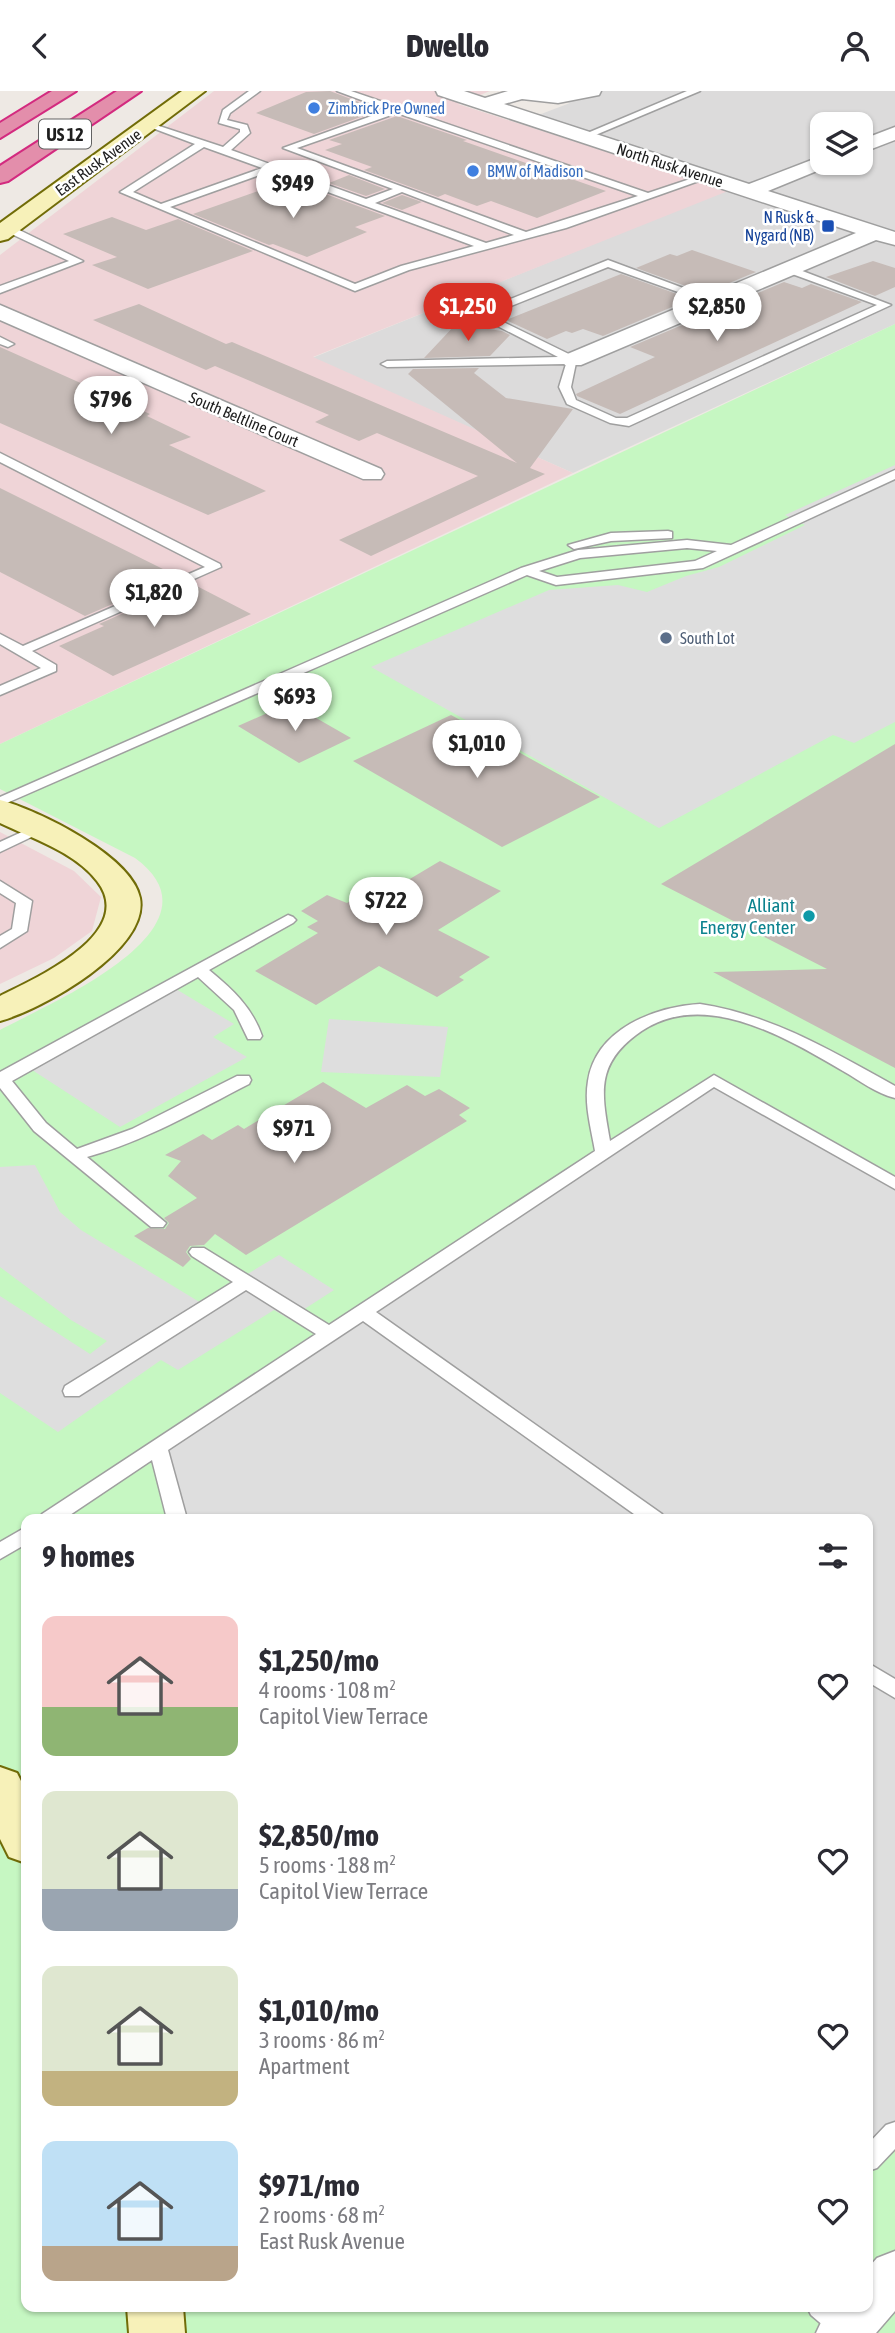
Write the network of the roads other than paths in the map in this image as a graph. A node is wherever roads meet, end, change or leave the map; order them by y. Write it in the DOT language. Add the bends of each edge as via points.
graph roads {
  1 [pos="66,91"];
  2 [pos="131,91"];
  3 [pos="195,91"];
  4 [pos="255,91"];
  5 [pos="342,91"];
  6 [pos="445,91"];
  7 [pos="592,91"];
  8 [pos="695,91"];
  9 [pos="520,92"];
  10 [pos="484,104"];
  11 [pos="397,110"];
  12 [pos="150,124"];
  13 [pos="1,131"];
  14 [pos="895,133"];
  15 [pos="583,137"];
  16 [pos="873,142"];
  17 [pos="202,143"];
  18 [pos="225,151"];
  19 [pos="810,167"];
  20 [pos="271,168"];
  21 [pos="0,176"];
  22 [pos="705,177"];
  23 [pos="402,189"];
  24 [pos="750,191"];
  25 [pos="644,195"];
  26 [pos="365,202"];
  27 [pos="161,207"];
  28 [pos="4,231"];
  29 [pos="526,236"];
  30 [pos="885,236"];
  31 [pos="485,246"];
  32 [pos="788,269"];
  33 [pos="0,289"];
  34 [pos="713,301"];
  35 [pos="0,312"];
  36 [pos="573,360"];
  37 [pos="387,364"];
  38 [pos="0,457"];
  39 [pos="372,474"];
  40 [pos="895,474"];
  41 [pos="731,549"];
  42 [pos="526,571"];
  43 [pos="0,638"];
  44 [pos="22,651"];
  45 [pos="0,691"];
  46 [pos="0,802"];
  47 [pos="0,810"];
  48 [pos="37,829"];
  49 [pos="0,848"];
  50 [pos="0,886"];
  51 [pos="288,920"];
  52 [pos="0,943"];
  53 [pos="199,970"];
  54 [pos="0,1010"];
  55 [pos="254,1036"];
  56 [pos="1,1078"];
  57 [pos="243,1080"];
  58 [pos="895,1093"];
  59 [pos="604,1152"];
  60 [pos="72,1156"];
  61 [pos="895,1184"];
  62 [pos="157,1223"];
  63 [pos="198,1252"];
  64 [pos="245,1282"];
  65 [pos="363,1312"];
  66 [pos="330,1334"];
  67 [pos="72,1391"];
  68 [pos="158,1447"];
  69 [pos="58,1514"];
  70 [pos="176,1514"];
  71 [pos="647,1514"];
  72 [pos="21,1537"];
  73 [pos="0,1552"];
  74 [pos="873,1675"];
  75 [pos="895,1690"];
  76 [pos="0,1786"];
  77 [pos="21,1832"];
  78 [pos="895,2133"];
  79 [pos="873,2155"];
  80 [pos="895,2275"];
  81 [pos="873,2296"];
  82 [pos="155,2312"];
  83 [pos="157,2333"];
  1 -- 13 [label="highway, US 12"];
  2 -- 21 [label="highway, US 12"];
  3 -- 12 [label="street, East Rusk Avenue"];
  4 -- 18 [label="lane" via="226,112 222,121 244,127 245,133"];
  5 -- 11 [label="lane"];
  6 -- 10 [label="street, North Rusk Avenue"];
  7 -- 9 [label="street" via="558,97"];
  8 -- 15 [label="lane"];
  9 -- 10 [label="street"];
  10 -- 15 [label="street, North Rusk Avenue"];
  11 -- 23 [label="lane" via="288,148"];
  11 -- 25 [label="lane"];
  12 -- 17 [label="lane"];
  12 -- 28 [label="street, East Rusk Avenue"];
  14 -- 16 [label="street"];
  15 -- 22 [label="street, North Rusk Avenue"];
  17 -- 18 [label="lane"];
  17 -- 27 [label="lane" via="125,193"];
  18 -- 20 [label="lane"];
  19 -- 24 [label="street"];
  20 -- 26 [label="lane"];
  20 -- 27 [label="lane"];
  22 -- 24 [label="street, North Rusk Avenue"];
  22 -- 25 [label="lane"];
  23 -- 26 [label="lane"];
  23 -- 29 [label="lane"];
  24 -- 30 [label="street, North Rusk Avenue"];
  25 -- 29 [label="lane"];
  26 -- 31 [label="lane"];
  27 -- 31 [label="lane" via="355,288"];
  28 -- 33 [label="lane" via="78,261"];
  29 -- 31 [label="lane"];
  30 -- 32 [label="street"];
  32 -- 34 [label="street"];
  32 -- 36 [label="lane" via="886,305 629,422 614,421 571,402 565,387"];
  34 -- 36 [label="street"];
  34 -- 36 [label="lane" via="608,263 485,317"];
  35 -- 39 [label="street, South Beltline Court"];
  36 -- 37 [label="lane"];
  38 -- 44 [label="lane" via="215,567"];
  40 -- 41 [label="lane"];
  41 -- 42 [label="lane" via="687,544 578,554"];
  41 -- 42 [label="lane" via="698,565 634,573 556,581"];
  42 -- 46 [label="lane"];
  43 -- 44 [label="lane"];
  44 -- 45 [label="lane" via="51,667"];
  47 -- 48 [label="street"];
  48 -- 49 [label="lane"];
  48 -- 54 [label="street" via="109,874 119,885 124,902 111,940 96,955"];
  50 -- 52 [label="lane" via="24,901 19,931"];
  51 -- 53 [label="lane"];
  53 -- 55 [label="lane" via="249,1018"];
  53 -- 56 [label="lane"];
  56 -- 60 [label="lane" via="40,1127"];
  57 -- 60 [label="lane" via="143,1131"];
  58 -- 59 [label="lane" via="747,1018 710,1010 673,1011 640,1025 604,1056 593,1085"];
  59 -- 61 [label="lane" via="714,1080"];
  59 -- 65 [label="lane"];
  60 -- 62 [label="lane"];
  63 -- 64 [label="lane"];
  64 -- 66 [label="lane"];
  64 -- 67 [label="lane"];
  65 -- 66 [label="lane"];
  65 -- 71 [label="lane"];
  66 -- 68 [label="lane"];
  68 -- 69 [label="lane"];
  68 -- 70 [label="lane"];
  72 -- 73 [label="lane"];
  74 -- 75 [label="lane"];
  76 -- 77 [label="street"];
  78 -- 79 [label="lane"];
  80 -- 81 [label="street"];
  82 -- 83 [label="street"];
}
